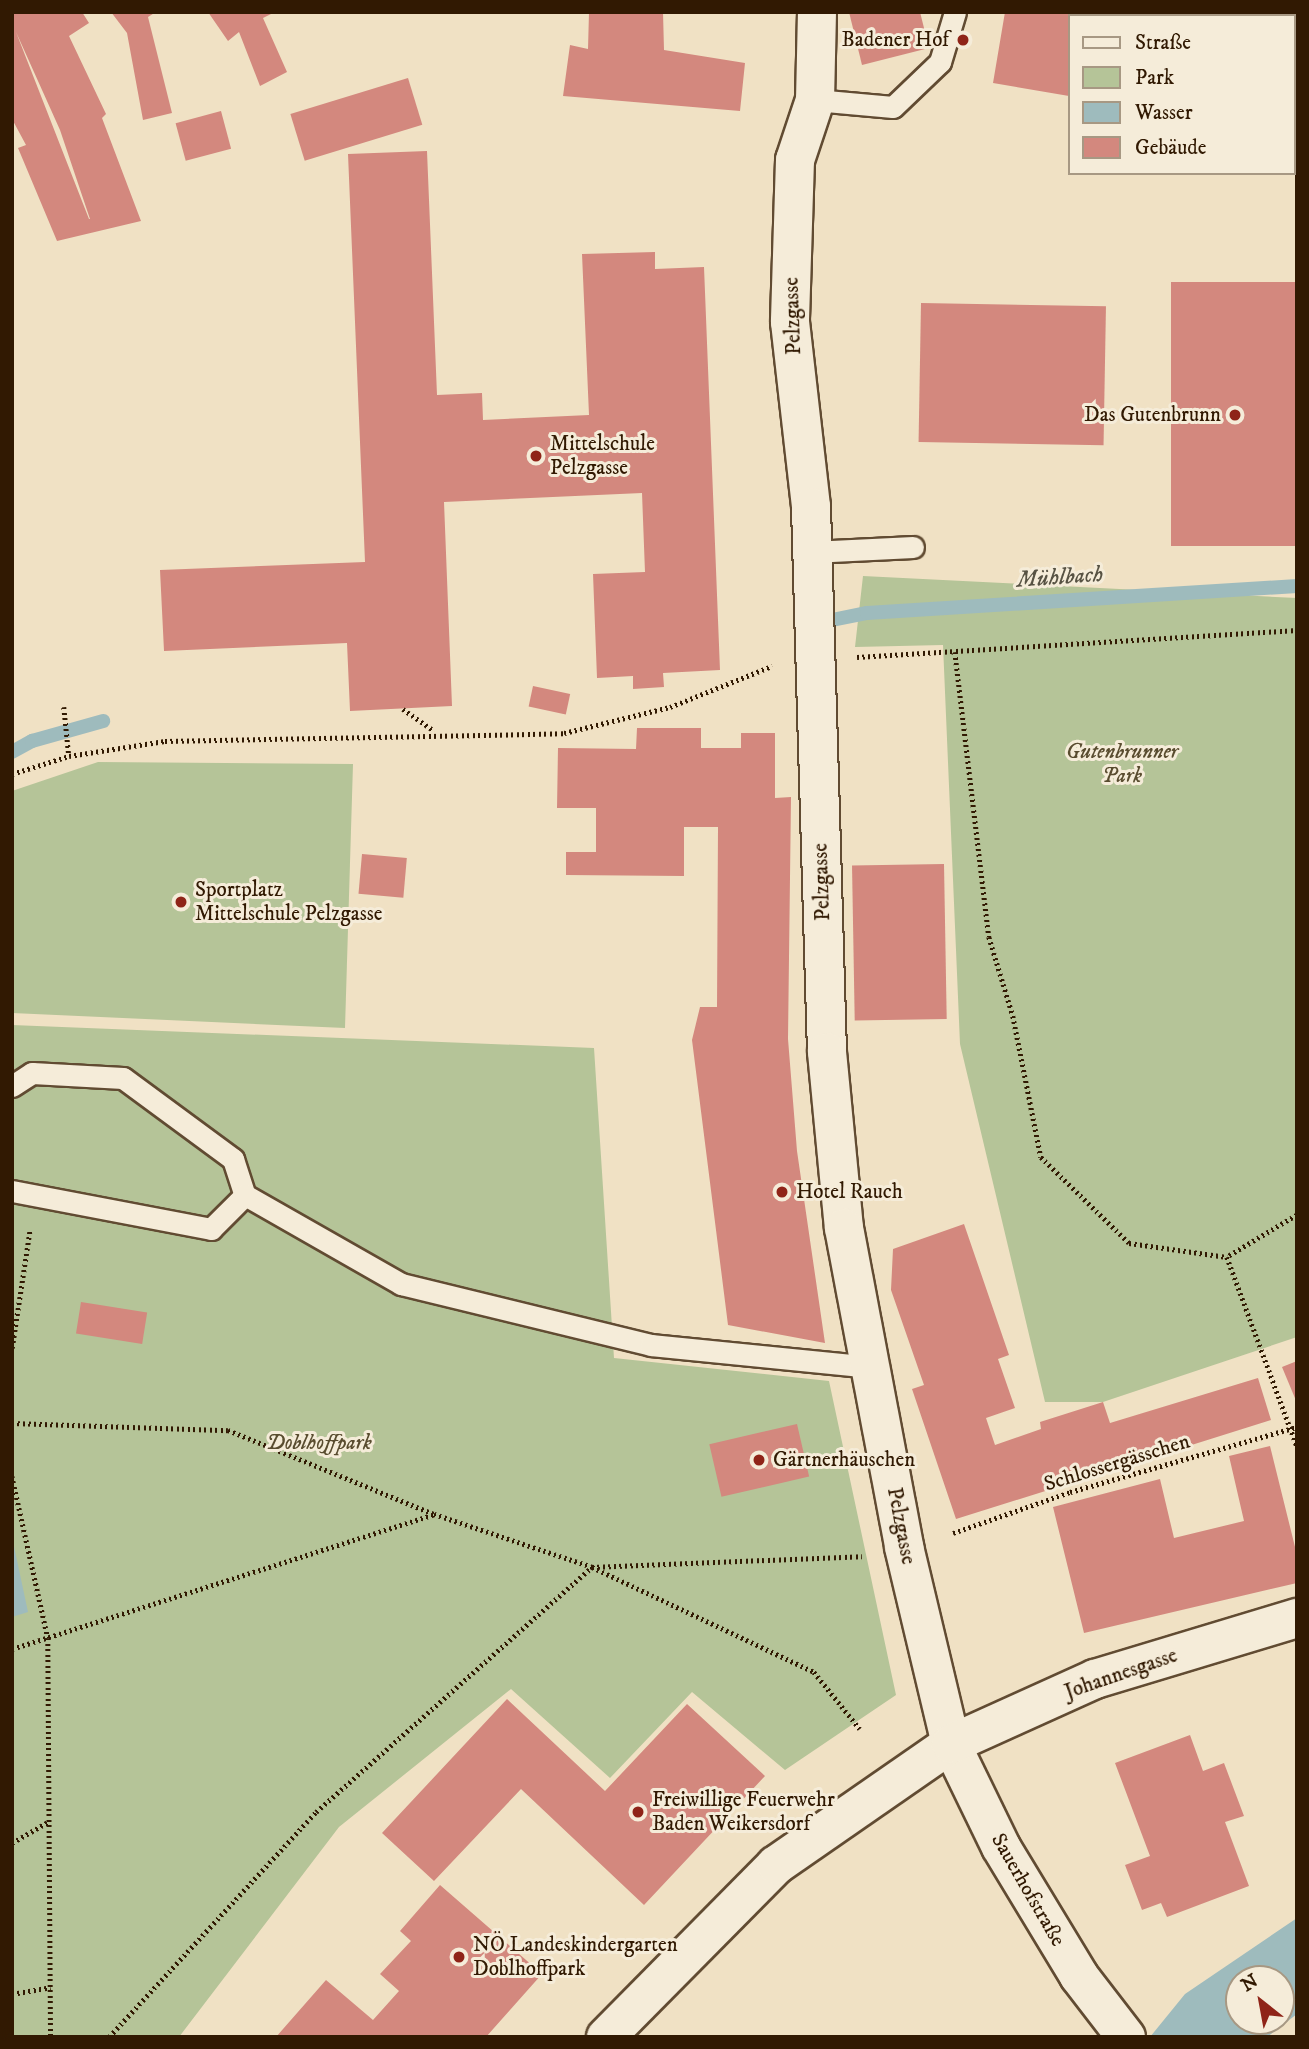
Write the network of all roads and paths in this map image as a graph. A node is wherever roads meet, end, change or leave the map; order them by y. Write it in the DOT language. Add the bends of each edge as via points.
graph roads {
  1 [pos="817,12"];
  2 [pos="955,12"];
  3 [pos="815,100"];
  4 [pos="913,547"];
  5 [pos="811,552"];
  6 [pos="1297,630"];
  7 [pos="955,652"];
  8 [pos="815,659"];
  9 [pos="64,708"];
  10 [pos="403,709"];
  11 [pos="435,732"];
  12 [pos="69,756"];
  13 [pos="12,774"];
  14 [pos="12,1086"];
  15 [pos="12,1191"];
  16 [pos="245,1195"];
  17 [pos="35,1197"];
  18 [pos="1297,1215"];
  19 [pos="1227,1257"];
  20 [pos="12,1348"];
  21 [pos="871,1367"];
  22 [pos="12,1423"];
  23 [pos="1294,1428"];
  24 [pos="1297,1446"];
  25 [pos="12,1476"];
  26 [pos="434,1514"];
  27 [pos="953,1533"];
  28 [pos="866,1555"];
  29 [pos="592,1567"];
  30 [pos="1297,1618"];
  31 [pos="48,1638"];
  32 [pos="12,1649"];
  33 [pos="860,1729"];
  34 [pos="951,1744"];
  35 [pos="48,1822"];
  36 [pos="12,1843"];
  37 [pos="50,1987"];
  38 [pos="12,1994"];
  39 [pos="1122,2033"];
  40 [pos="51,2037"];
  41 [pos="109,2037"];
  42 [pos="606,2037"];
  1 -- 3 [label="street, Pelzgasse"];
  2 -- 3 [label="lane" via="940,62 893,107"];
  3 -- 5 [label="street, Pelzgasse" via="795,160 790,322 811,507"];
  4 -- 5 [label="lane"];
  5 -- 8 [label="street, Pelzgasse"];
  6 -- 7 [label="path"];
  7 -- 8 [label="path"];
  7 -- 19 [label="path" via="989,937 1013,1016 1041,1157 1129,1243"];
  8 -- 11 [label="path" via="762,668 670,707 564,733"];
  8 -- 21 [label="street, Pelzgasse" via="827,1052 844,1228"];
  9 -- 12 [label="path"];
  10 -- 11 [label="path"];
  11 -- 12 [label="path" via="165,741"];
  12 -- 13 [label="path"];
  14 -- 16 [label="lane" via="32,1073 122,1078 233,1159"];
  15 -- 17 [label="lane"];
  16 -- 17 [label="lane" via="211,1229"];
  16 -- 21 [label="lane" via="401,1284 651,1345"];
  17 -- 20 [label="path"];
  18 -- 19 [label="path"];
  19 -- 23 [label="path"];
  21 -- 34 [label="street, Pelzgasse" via="904,1547"];
  22 -- 26 [label="path" via="228,1430"];
  23 -- 24 [label="path"];
  23 -- 27 [label="path, Schlossergässchen" via="1070,1492"];
  25 -- 31 [label="path"];
  26 -- 29 [label="path"];
  26 -- 31 [label="path"];
  28 -- 29 [label="path"];
  29 -- 33 [label="path" via="814,1672"];
  29 -- 41 [label="path" via="316,1812"];
  30 -- 34 [label="street, Johannesgasse" via="1095,1679"];
  31 -- 32 [label="path"];
  31 -- 35 [label="path"];
  34 -- 39 [label="street, Sauerhofstraße" via="1001,1847 1079,1976"];
  34 -- 42 [label="street, Johannesgasse" via="776,1865"];
  35 -- 36 [label="path"];
  35 -- 37 [label="path"];
  37 -- 38 [label="path"];
  37 -- 40 [label="path"];
}
